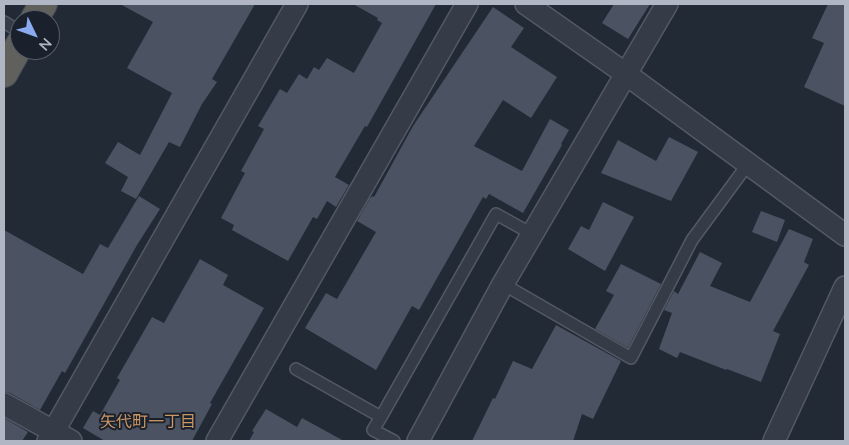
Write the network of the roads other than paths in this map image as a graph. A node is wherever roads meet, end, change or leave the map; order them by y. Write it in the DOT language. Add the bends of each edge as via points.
graph roads {
  1 [pos="297,4"];
  2 [pos="467,4"];
  3 [pos="526,4"];
  4 [pos="667,4"];
  5 [pos="11,60"];
  6 [pos="4,73"];
  7 [pos="626,74"];
  8 [pos="748,164"];
  9 [pos="532,234"];
  10 [pos="845,235"];
  11 [pos="503,284"];
  12 [pos="845,287"];
  13 [pos="296,369"];
  14 [pos="4,404"];
  15 [pos="381,417"];
  16 [pos="57,438"];
  17 [pos="218,441"];
  18 [pos="394,441"];
  19 [pos="418,441"];
  20 [pos="774,441"];
  1 -- 16 [label="street"];
  2 -- 17 [label="street"];
  3 -- 7 [label="street"];
  4 -- 7 [label="street"];
  5 -- 6 [label="highway"];
  7 -- 8 [label="street"];
  7 -- 9 [label="street"];
  8 -- 10 [label="street"];
  8 -- 11 [label="lane" via="692,240 631,358"];
  9 -- 11 [label="street"];
  9 -- 15 [label="lane" via="496,214"];
  11 -- 19 [label="street"];
  12 -- 20 [label="street"];
  13 -- 15 [label="lane"];
  14 -- 16 [label="street"];
  15 -- 18 [label="lane" via="374,430"];
}
